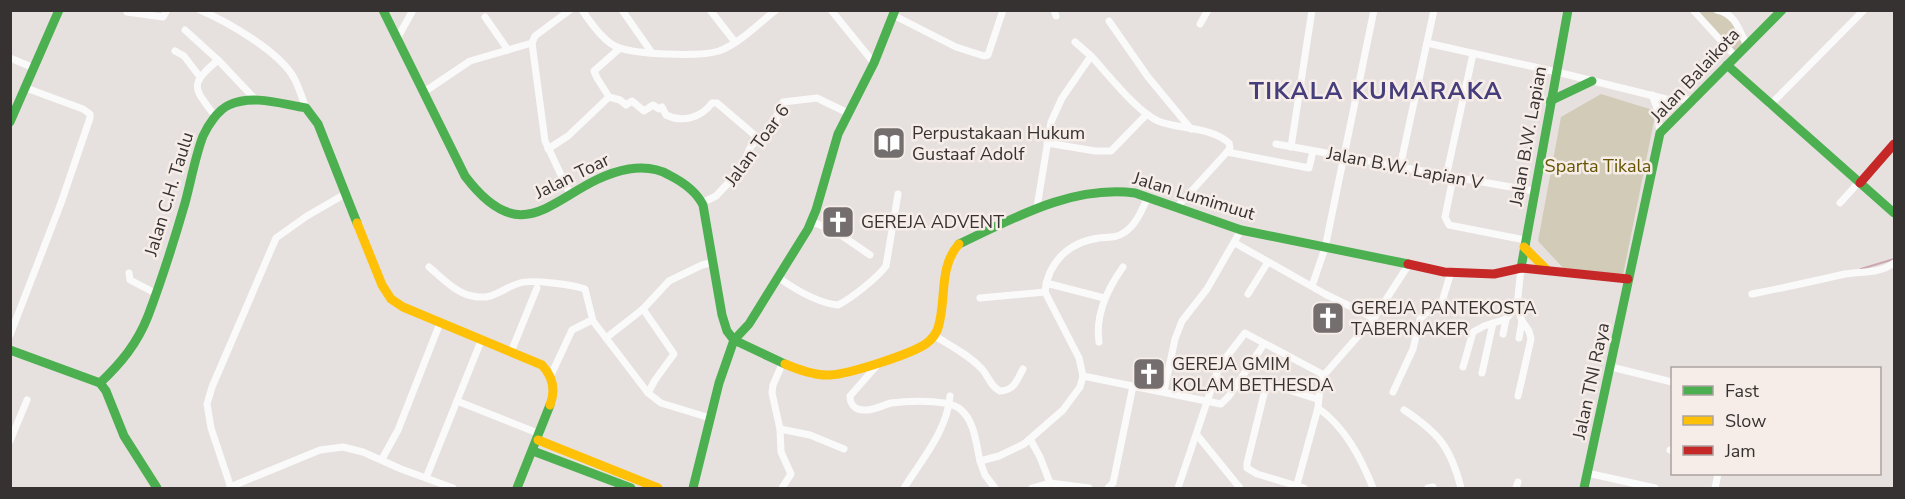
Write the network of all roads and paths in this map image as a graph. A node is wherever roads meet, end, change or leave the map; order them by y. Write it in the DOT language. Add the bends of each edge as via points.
graph roads {
  1 [pos="59,10"];
  2 [pos="167,10"];
  3 [pos="200,10"];
  4 [pos="383,10"];
  5 [pos="413,10"];
  6 [pos="570,10"];
  7 [pos="582,10"];
  8 [pos="622,10"];
  9 [pos="711,10"];
  10 [pos="776,10"];
  11 [pos="831,10"];
  12 [pos="1003,10"];
  13 [pos="1208,10"];
  14 [pos="1312,10"];
  15 [pos="1374,10"];
  16 [pos="1434,10"];
  17 [pos="1568,10"];
  18 [pos="1693,10"];
  19 [pos="1717,10"];
  20 [pos="1782,10"];
  21 [pos="1864,10"];
  22 [pos="127,12"];
  23 [pos="894,13"];
  24 [pos="485,17"];
  25 [pos="1109,21"];
  26 [pos="1200,24"];
  27 [pos="185,30"];
  28 [pos="398,37"];
  29 [pos="735,42"];
  30 [pos="1075,42"];
  31 [pos="532,43"];
  32 [pos="1428,43"];
  33 [pos="1746,44"];
  34 [pos="619,49"];
  35 [pos="508,50"];
  36 [pos="175,51"];
  37 [pos="652,53"];
  38 [pos="1473,54"];
  39 [pos="1091,56"];
  40 [pos="1735,56"];
  41 [pos="10,58"];
  42 [pos="218,60"];
  43 [pos="874,63"];
  44 [pos="1727,65"];
  45 [pos="34,68"];
  46 [pos="1557,72"];
  47 [pos="200,77"];
  48 [pos="1592,81"];
  49 [pos="26,88"];
  50 [pos="424,92"];
  51 [pos="1652,95"];
  52 [pos="609,97"];
  53 [pos="256,100"];
  54 [pos="1695,100"];
  55 [pos="1550,101"];
  56 [pos="1770,105"];
  57 [pos="306,108"];
  58 [pos="848,113"];
  59 [pos="1147,114"];
  60 [pos="215,116"];
  61 [pos="10,122"];
  62 [pos="1191,129"];
  63 [pos="1660,133"];
  64 [pos="758,138"];
  65 [pos="1047,143"];
  66 [pos="1276,144"];
  67 [pos="1894,144"];
  68 [pos="1291,147"];
  69 [pos="548,149"];
  70 [pos="1313,150"];
  71 [pos="1227,152"];
  72 [pos="1345,156"];
  73 [pos="1400,167"];
  74 [pos="1449,178"];
  75 [pos="1859,183"];
  76 [pos="1535,191"];
  77 [pos="345,194"];
  78 [pos="570,194"];
  79 [pos="898,194"];
  80 [pos="1148,197"];
  81 [pos="1840,202"];
  82 [pos="702,203"];
  83 [pos="1036,207"];
  84 [pos="1177,207"];
  85 [pos="1894,213"];
  86 [pos="811,221"];
  87 [pos="1241,230"];
  88 [pos="1235,243"];
  89 [pos="1524,244"];
  90 [pos="1325,248"];
  91 [pos="870,255"];
  92 [pos="714,262"];
  93 [pos="1268,262"];
  94 [pos="1894,263"];
  95 [pos="1409,264"];
  96 [pos="429,267"];
  97 [pos="1123,267"];
  98 [pos="1521,268"];
  99 [pos="1547,270"];
  100 [pos="129,273"];
  101 [pos="1451,273"];
  102 [pos="779,278"];
  103 [pos="1629,279"];
  104 [pos="1046,284"];
  105 [pos="1312,286"];
  106 [pos="537,288"];
  107 [pos="1046,292"];
  108 [pos="155,294"];
  109 [pos="1248,294"];
  110 [pos="1752,294"];
  111 [pos="980,298"];
  112 [pos="1104,298"];
  113 [pos="1517,306"];
  114 [pos="643,309"];
  115 [pos="1374,318"];
  116 [pos="1506,319"];
  117 [pos="592,320"];
  118 [pos="1522,321"];
  119 [pos="440,323"];
  120 [pos="1493,323"];
  121 [pos="1503,334"];
  122 [pos="10,335"];
  123 [pos="935,336"];
  124 [pos="606,338"];
  125 [pos="1519,338"];
  126 [pos="735,340"];
  127 [pos="481,341"];
  128 [pos="1099,342"];
  129 [pos="1264,344"];
  130 [pos="10,350"];
  131 [pos="511,352"];
  132 [pos="882,361"];
  133 [pos="783,362"];
  134 [pos="1611,367"];
  135 [pos="1463,368"];
  136 [pos="1023,369"];
  137 [pos="1482,373"];
  138 [pos="551,375"];
  139 [pos="1324,375"];
  140 [pos="1083,376"];
  141 [pos="1671,382"];
  142 [pos="100,383"];
  143 [pos="1133,386"];
  144 [pos="1164,391"];
  145 [pos="1393,392"];
  146 [pos="648,393"];
  147 [pos="1518,396"];
  148 [pos="1317,399"];
  149 [pos="27,400"];
  150 [pos="950,400"];
  151 [pos="1206,401"];
  152 [pos="457,402"];
  153 [pos="1318,408"];
  154 [pos="1404,410"];
  155 [pos="710,418"];
  156 [pos="780,429"];
  157 [pos="1197,435"];
  158 [pos="539,437"];
  159 [pos="1030,439"];
  160 [pos="10,441"];
  161 [pos="844,449"];
  162 [pos="533,451"];
  163 [pos="581,458"];
  164 [pos="382,459"];
  165 [pos="980,461"];
  166 [pos="577,467"];
  167 [pos="1587,473"];
  168 [pos="426,478"];
  169 [pos="1050,483"];
  170 [pos="632,485"];
  171 [pos="230,488"];
  172 [pos="1299,488"];
  173 [pos="157,489"];
  174 [pos="453,489"];
  175 [pos="517,489"];
  176 [pos="658,489"];
  177 [pos="693,489"];
  178 [pos="782,489"];
  179 [pos="904,489"];
  180 [pos="995,489"];
  181 [pos="1032,489"];
  182 [pos="1089,489"];
  183 [pos="1108,489"];
  184 [pos="1178,489"];
  185 [pos="1240,489"];
  186 [pos="1373,489"];
  187 [pos="1461,489"];
  188 [pos="1584,489"];
  189 [pos="1654,489"];
  1 -- 45 [label="street"];
  2 -- 22 [label="street" via="163,17"];
  3 -- 57 [label="street" via="254,40 285,66"];
  4 -- 28 [label="street, Jalan Toar"];
  5 -- 28 [label="street"];
  6 -- 31 [label="street" via="535,36"];
  7 -- 34 [label="street" via="607,41"];
  8 -- 37 [label="street"];
  9 -- 29 [label="street"];
  10 -- 29 [label="street"];
  11 -- 43 [label="street"];
  12 -- 23 [label="street" via="991,48 984,56 956,47"];
  13 -- 26 [label="street"];
  14 -- 68 [label="street"];
  15 -- 72 [label="street"];
  16 -- 32 [label="street"];
  17 -- 46 [label="street, Jalan B.W. Lapian"];
  18 -- 40 [label="street"];
  19 -- 33 [label="street" via="1730,15"];
  20 -- 33 [label="street, Jalan Balaikota"];
  21 -- 56 [label="street"];
  23 -- 43 [label="street"];
  24 -- 35 [label="street"];
  25 -- 62 [label="street"];
  27 -- 42 [label="street"];
  28 -- 50 [label="street, Jalan Toar"];
  29 -- 37 [label="street" via="710,53"];
  30 -- 39 [label="street"];
  31 -- 35 [label="street"];
  31 -- 69 [label="street"];
  32 -- 38 [label="street"];
  32 -- 73 [label="street"];
  33 -- 40 [label="street, Jalan Balaikota"];
  34 -- 37 [label="street"];
  34 -- 52 [label="street" via="594,71"];
  35 -- 50 [label="street" via="470,61"];
  36 -- 47 [label="street" via="184,56"];
  38 -- 46 [label="street"];
  38 -- 74 [label="street"];
  39 -- 59 [label="street"];
  39 -- 65 [label="street" via="1058,105"];
  40 -- 44 [label="street, Jalan Balaikota"];
  41 -- 45 [label="street"];
  42 -- 47 [label="street"];
  42 -- 53 [label="street"];
  43 -- 58 [label="street"];
  44 -- 54 [label="street, Jalan Balaikota"];
  44 -- 56 [label="street"];
  45 -- 49 [label="street"];
  46 -- 48 [label="street"];
  46 -- 55 [label="street, Jalan B.W. Lapian"];
  47 -- 60 [label="street" via="196,88"];
  48 -- 51 [label="street"];
  48 -- 55 [label="street"];
  49 -- 61 [label="street"];
  49 -- 122 [label="street" via="83,110 90,118"];
  50 -- 78 [label="street, Jalan Toar" via="465,176 493,206 524,215 543,210"];
  51 -- 54 [label="street"];
  51 -- 63 [label="street"];
  52 -- 64 [label="street" via="626,105 632,101 644,111 653,105 659,109 662,106 666,115 676,120 684,120 717,103"];
  52 -- 69 [label="street" via="568,136"];
  53 -- 57 [label="street, Jalan C.H. Taulu"];
  53 -- 60 [label="street, Jalan C.H. Taulu" via="232,104"];
  54 -- 63 [label="street, Jalan Balaikota"];
  55 -- 76 [label="street, Jalan B.W. Lapian"];
  56 -- 75 [label="street"];
  57 -- 77 [label="street" via="318,124"];
  58 -- 64 [label="street, Jalan Toar 6" via="817,98 783,102 774,126"];
  58 -- 86 [label="street" via="832,148"];
  59 -- 62 [label="street"];
  59 -- 65 [label="street" via="1107,152"];
  60 -- 108 [label="street, Jalan C.H. Taulu" via="203,136"];
  62 -- 71 [label="street" via="1227,140"];
  63 -- 103 [label="street, Jalan Balaikota"];
  64 -- 82 [label="street, Jalan Toar 6" via="725,188"];
  65 -- 83 [label="street"];
  66 -- 68 [label="street, Jalan B.W. Lapian V"];
  67 -- 75 [label="street"];
  68 -- 70 [label="street, Jalan B.W. Lapian V"];
  69 -- 78 [label="street"];
  70 -- 71 [label="street" via="1309,168"];
  70 -- 72 [label="street, Jalan B.W. Lapian V"];
  71 -- 84 [label="street"];
  72 -- 73 [label="street, Jalan B.W. Lapian V"];
  72 -- 90 [label="street"];
  73 -- 74 [label="street, Jalan B.W. Lapian V"];
  74 -- 76 [label="street, Jalan B.W. Lapian V"];
  74 -- 89 [label="street" via="1445,217 1449,225"];
  75 -- 81 [label="street"];
  75 -- 85 [label="street"];
  76 -- 89 [label="street, Jalan B.W. Lapian"];
  77 -- 119 [label="street" via="391,299"];
  77 -- 171 [label="street" via="276,238 212,387 207,404 211,428"];
  78 -- 82 [label="street, Jalan Toar" via="615,172 638,166 654,167 682,182"];
  79 -- 102 [label="street" via="886,266 849,298 838,305 828,303"];
  80 -- 83 [label="street, Jalan Lumimuut" via="1110,191"];
  80 -- 84 [label="street, Jalan Lumimuut"];
  80 -- 104 [label="street" via="1135,223 1125,232 1078,244 1061,254"];
  82 -- 92 [label="street"];
  83 -- 123 [label="street, Jalan Lumimuut" via="952,250"];
  84 -- 87 [label="street, Jalan Lumimuut"];
  86 -- 91 [label="street" via="838,233"];
  86 -- 102 [label="street"];
  87 -- 88 [label="street"];
  87 -- 90 [label="street, Jalan Lumimuut"];
  88 -- 93 [label="street"];
  88 -- 144 [label="street" via="1182,321"];
  89 -- 98 [label="street, Jalan B.W. Lapian"];
  89 -- 99 [label="street"];
  90 -- 95 [label="street, Jalan Lumimuut"];
  90 -- 105 [label="street"];
  92 -- 114 [label="street" via="669,281"];
  92 -- 126 [label="street" via="723,320"];
  93 -- 105 [label="street"];
  93 -- 109 [label="street"];
  94 -- 110 [label="street" via="1878,272 1847,274"];
  95 -- 101 [label="street, Jalan Lumimuut"];
  95 -- 115 [label="street"];
  96 -- 117 [label="street" via="473,297 501,293 526,282 583,288"];
  97 -- 112 [label="street"];
  98 -- 99 [label="street"];
  98 -- 101 [label="street, Jalan Lumimuut" via="1494,274"];
  98 -- 113 [label="street"];
  99 -- 103 [label="street"];
  100 -- 108 [label="street" via="130,280"];
  101 -- 145 [label="street" via="1441,305 1420,319 1413,349"];
  102 -- 126 [label="street"];
  103 -- 134 [label="street, Jalan TNI Raya"];
  104 -- 107 [label="street"];
  104 -- 112 [label="street"];
  105 -- 115 [label="street"];
  106 -- 131 [label="street"];
  107 -- 111 [label="street"];
  107 -- 140 [label="street" via="1079,358"];
  108 -- 142 [label="street, Jalan C.H. Taulu" via="131,350"];
  112 -- 128 [label="street"];
  113 -- 116 [label="street"];
  113 -- 118 [label="street"];
  114 -- 124 [label="street"];
  114 -- 146 [label="street" via="674,354"];
  115 -- 139 [label="street"];
  116 -- 120 [label="street"];
  116 -- 121 [label="street"];
  117 -- 124 [label="street"];
  117 -- 138 [label="street" via="572,330"];
  118 -- 125 [label="street"];
  118 -- 147 [label="street" via="1531,339"];
  119 -- 127 [label="street"];
  119 -- 164 [label="street" via="398,430"];
  120 -- 135 [label="street" via="1473,332"];
  120 -- 137 [label="street"];
  123 -- 132 [label="street" via="918,348"];
  123 -- 136 [label="street" via="981,368 1000,391 1013,387"];
  124 -- 146 [label="street"];
  126 -- 133 [label="street"];
  126 -- 155 [label="street"];
  127 -- 131 [label="street"];
  127 -- 152 [label="street"];
  129 -- 139 [label="street"];
  129 -- 151 [label="street" via="1225,402"];
  129 -- 151 [label="street" via="1245,333 1221,364"];
  130 -- 142 [label="street"];
  131 -- 138 [label="street" via="537,362"];
  132 -- 133 [label="street" via="828,375"];
  132 -- 150 [label="street" via="850,396 857,409"];
  133 -- 156 [label="street" via="772,393"];
  134 -- 141 [label="street"];
  134 -- 167 [label="street, Jalan TNI Raya"];
  138 -- 158 [label="street" via="552,400"];
  139 -- 148 [label="street"];
  140 -- 143 [label="street"];
  140 -- 159 [label="street" via="1074,397"];
  142 -- 173 [label="street" via="124,436"];
  143 -- 144 [label="street"];
  143 -- 183 [label="street" via="1113,483"];
  144 -- 151 [label="street"];
  146 -- 155 [label="street" via="661,403"];
  148 -- 153 [label="street"];
  148 -- 172 [label="street" via="1266,386 1248,454 1247,468 1251,471"];
  149 -- 160 [label="street"];
  150 -- 165 [label="street" via="962,410 973,429"];
  150 -- 179 [label="street" via="933,443"];
  151 -- 157 [label="street"];
  152 -- 158 [label="street"];
  152 -- 168 [label="street"];
  153 -- 172 [label="street"];
  153 -- 186 [label="street" via="1336,422 1358,455"];
  154 -- 187 [label="street" via="1437,436 1451,456"];
  155 -- 177 [label="street"];
  156 -- 161 [label="street" via="810,435"];
  156 -- 178 [label="street" via="781,452 791,474"];
  157 -- 184 [label="street"];
  157 -- 185 [label="street"];
  158 -- 162 [label="street"];
  158 -- 163 [label="street"];
  159 -- 165 [label="street"];
  159 -- 169 [label="street"];
  162 -- 166 [label="street"];
  162 -- 175 [label="street"];
  163 -- 166 [label="street"];
  163 -- 170 [label="street"];
  164 -- 168 [label="street"];
  164 -- 171 [label="street" via="332,447"];
  165 -- 180 [label="street"];
  166 -- 170 [label="street"];
  167 -- 188 [label="street, Jalan TNI Raya"];
  167 -- 189 [label="street"];
  168 -- 174 [label="street"];
  169 -- 181 [label="street"];
  169 -- 182 [label="street"];
  170 -- 176 [label="street"];
}
